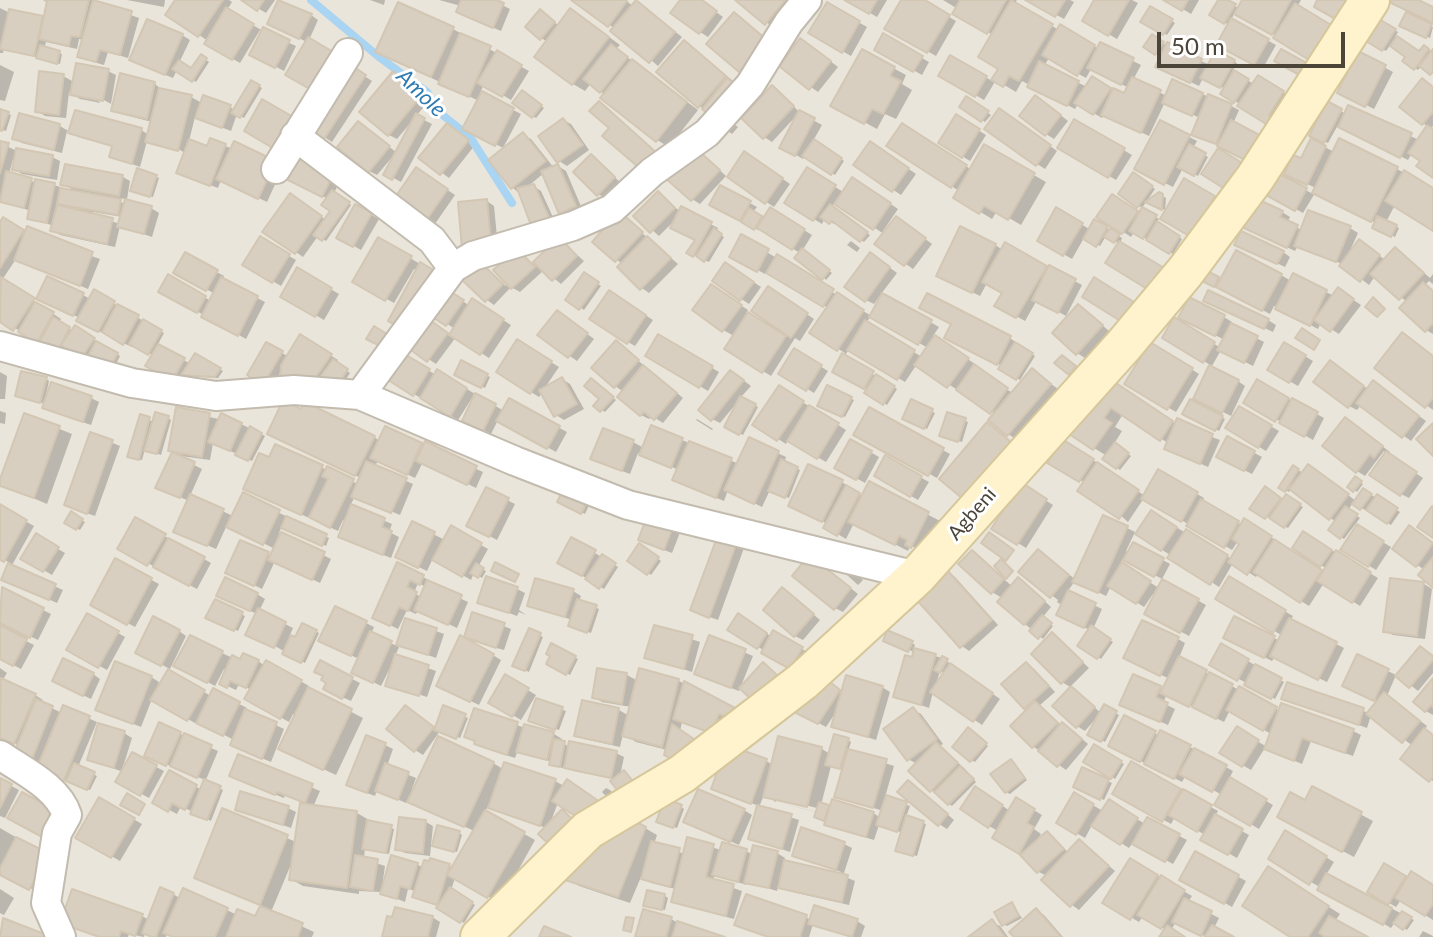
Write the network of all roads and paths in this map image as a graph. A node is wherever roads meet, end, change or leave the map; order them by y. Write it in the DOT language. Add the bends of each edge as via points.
graph roads {
  1 [pos="807,0"];
  2 [pos="1370,0"];
  3 [pos="348,53"];
  4 [pos="295,136"];
  5 [pos="276,169"];
  6 [pos="453,268"];
  7 [pos="0,346"];
  8 [pos="360,395"];
  9 [pos="917,576"];
  10 [pos="0,755"];
  11 [pos="61,937"];
  12 [pos="480,937"];
  1 -- 6 [label="street" via="750,85 707,133 612,209 473,256"];
  2 -- 9 [label="street, Agbeni" via="1273,152 1185,272"];
  3 -- 4 [label="street"];
  4 -- 5 [label="street"];
  4 -- 6 [label="street" via="432,240"];
  6 -- 8 [label="street"];
  7 -- 8 [label="street" via="132,383 216,396 294,390"];
  8 -- 9 [label="street" via="628,505"];
  9 -- 12 [label="street, Agbeni" via="803,681 682,774 588,830"];
  10 -- 11 [label="street" via="64,805 67,815 57,833 46,903"];
}
